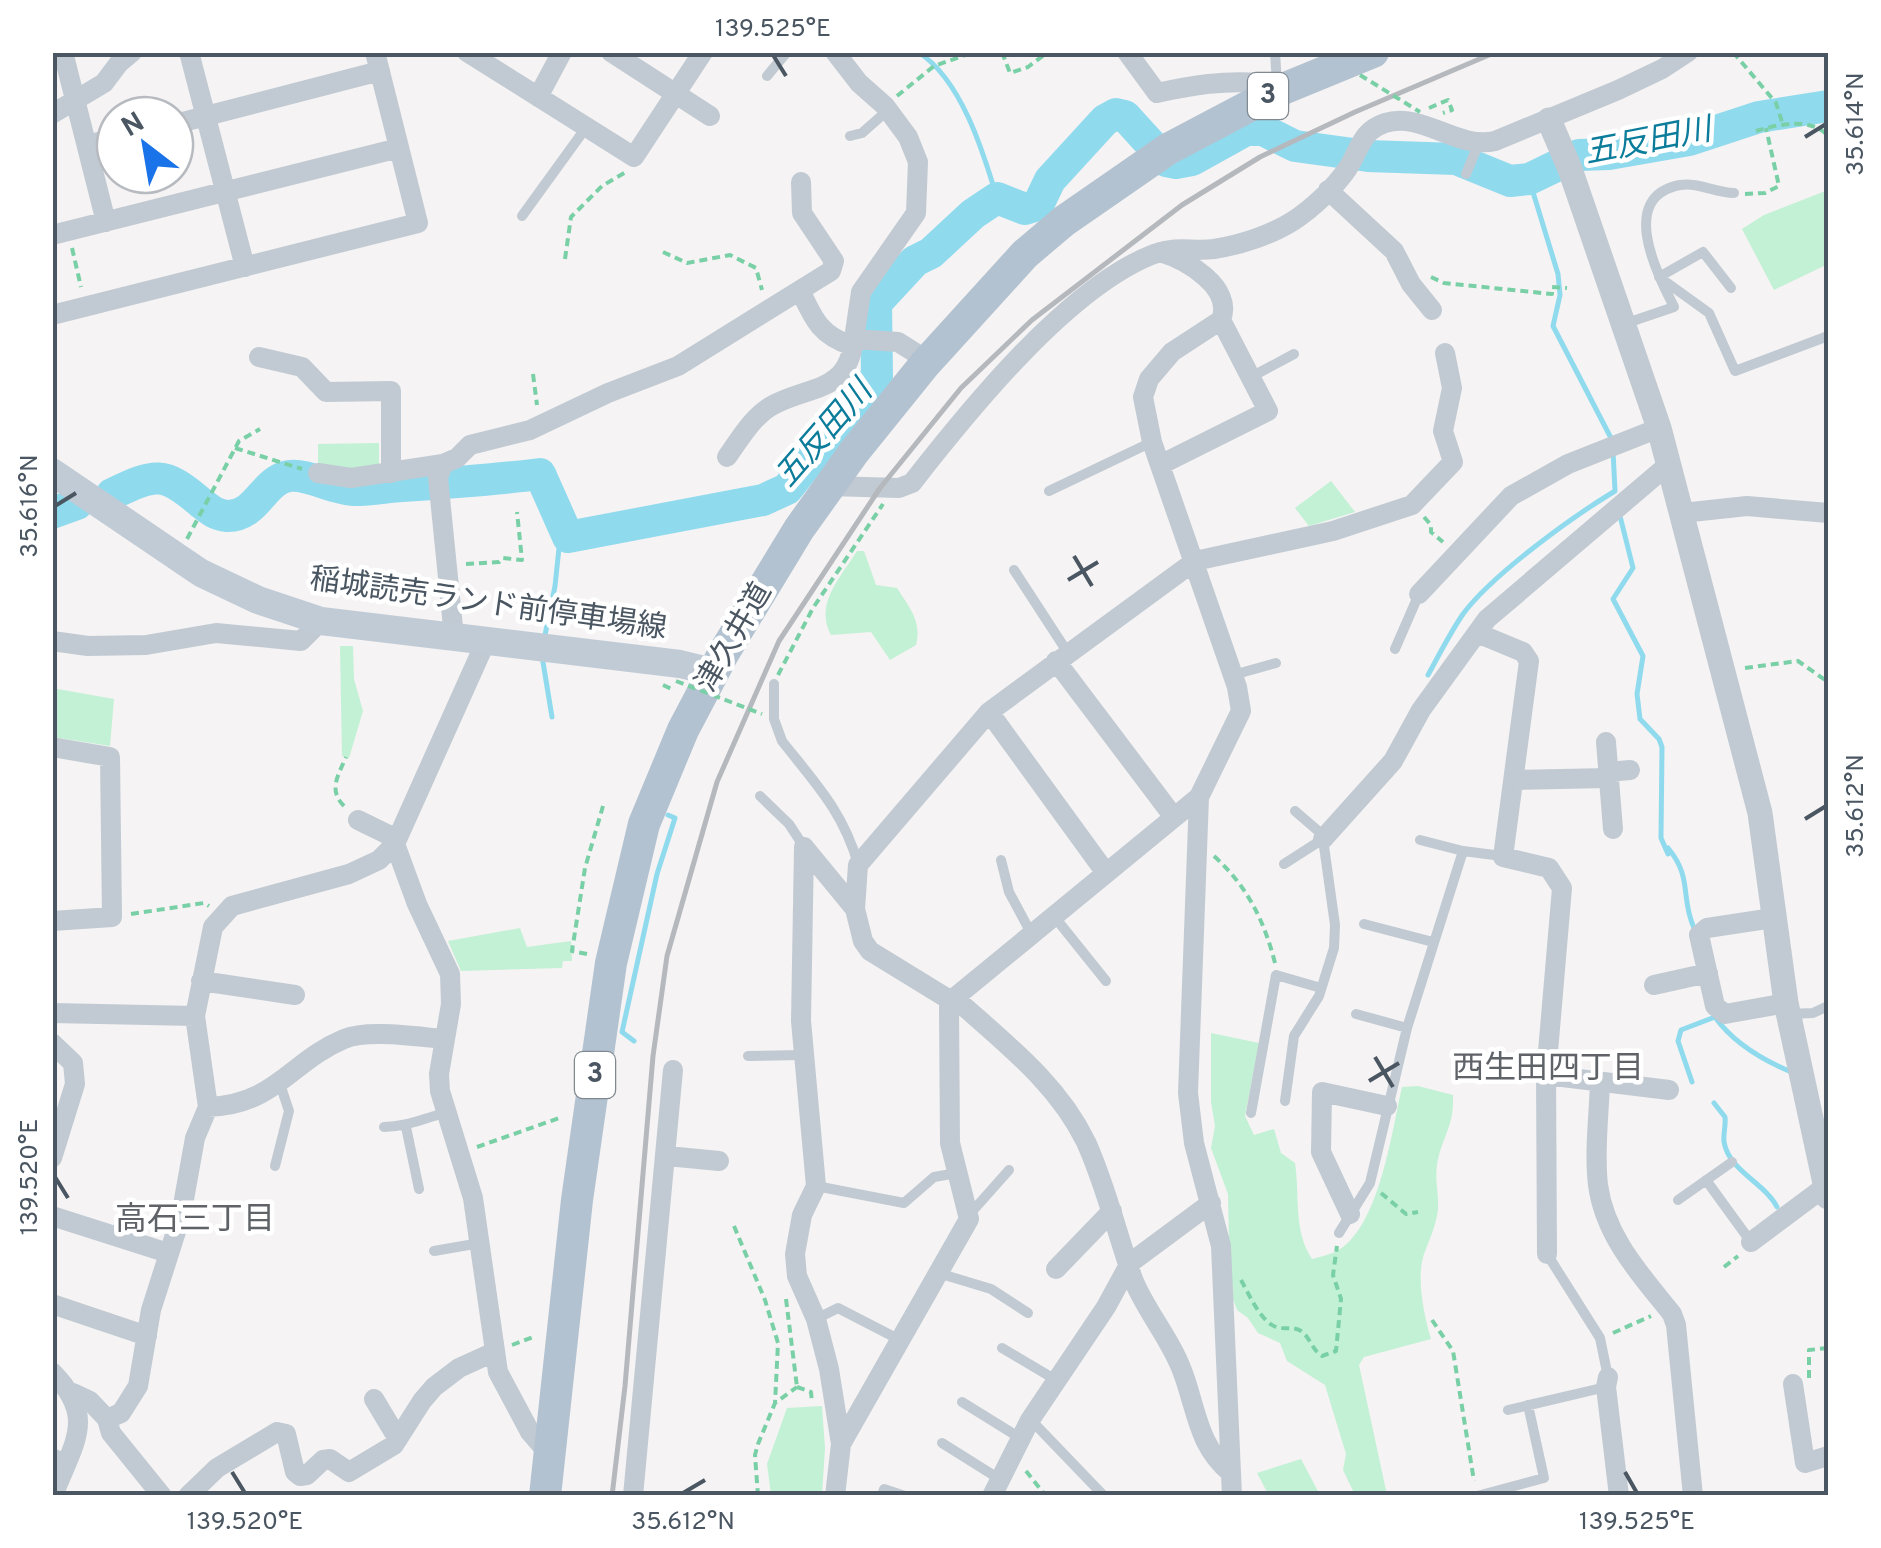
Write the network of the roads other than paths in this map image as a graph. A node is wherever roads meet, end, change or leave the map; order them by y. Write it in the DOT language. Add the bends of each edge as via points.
graph roads {
  1 [pos="63,52"];
  2 [pos="132,52"];
  3 [pos="189,52"];
  4 [pos="466,52"];
  5 [pos="562,52"];
  6 [pos="611,52"];
  7 [pos="703,52"];
  8 [pos="787,52"];
  9 [pos="835,52"];
  10 [pos="1127,52"];
  11 [pos="1275,52"];
  12 [pos="1688,52"];
  13 [pos="378,62"];
  14 [pos="1366,64"];
  15 [pos="767,76"];
  16 [pos="675,93"];
  17 [pos="1274,93"];
  18 [pos="538,96"];
  19 [pos="76,101"];
  20 [pos="886,108"];
  21 [pos="52,114"];
  22 [pos="710,116"];
  23 [pos="204,117"];
  24 [pos="195,119"];
  25 [pos="1549,120"];
  26 [pos="584,129"];
  27 [pos="850,136"];
  28 [pos="95,143"];
  29 [pos="87,145"];
  30 [pos="400,148"];
  31 [pos="1475,151"];
  32 [pos="1466,174"];
  33 [pos="802,182"];
  34 [pos="1328,190"];
  35 [pos="223,192"];
  36 [pos="1734,193"];
  37 [pos="522,216"];
  38 [pos="106,222"];
  39 [pos="60,233"];
  40 [pos="1160,252"];
  41 [pos="245,266"];
  42 [pos="1658,276"];
  43 [pos="1731,288"];
  44 [pos="800,290"];
  45 [pos="1432,310"];
  46 [pos="52,315"];
  47 [pos="1220,320"];
  48 [pos="1624,324"];
  49 [pos="1828,336"];
  50 [pos="863,341"];
  51 [pos="1446,353"];
  52 [pos="1294,354"];
  53 [pos="259,357"];
  54 [pos="925,364"];
  55 [pos="1250,377"];
  56 [pos="1658,428"];
  57 [pos="1152,442"];
  58 [pos="726,457"];
  59 [pos="1162,464"];
  60 [pos="1669,464"];
  61 [pos="52,472"];
  62 [pos="318,473"];
  63 [pos="391,474"];
  64 [pos="440,478"];
  65 [pos="829,486"];
  66 [pos="1049,491"];
  67 [pos="1828,512"];
  68 [pos="1682,514"];
  69 [pos="1195,562"];
  70 [pos="1014,570"];
  71 [pos="1419,594"];
  72 [pos="321,621"];
  73 [pos="1477,632"];
  74 [pos="454,637"];
  75 [pos="52,640"];
  76 [pos="486,641"];
  77 [pos="1396,648"];
  78 [pos="1062,657"];
  79 [pos="1276,663"];
  80 [pos="713,672"];
  81 [pos="1233,676"];
  82 [pos="774,684"];
  83 [pos="989,712"];
  84 [pos="1606,742"];
  85 [pos="52,748"];
  86 [pos="1615,773"];
  87 [pos="1515,780"];
  88 [pos="760,796"];
  89 [pos="1200,797"];
  90 [pos="1295,811"];
  91 [pos="1173,816"];
  92 [pos="358,820"];
  93 [pos="1613,828"];
  94 [pos="1324,838"];
  95 [pos="1420,840"];
  96 [pos="396,842"];
  97 [pos="804,847"];
  98 [pos="1463,850"];
  99 [pos="1504,856"];
  100 [pos="1001,860"];
  101 [pos="858,864"];
  102 [pos="1284,864"];
  103 [pos="1106,873"];
  104 [pos="855,909"];
  105 [pos="1052,914"];
  106 [pos="1773,918"];
  107 [pos="52,921"];
  108 [pos="1364,924"];
  109 [pos="1031,933"];
  110 [pos="1432,942"];
  111 [pos="1708,972"];
  112 [pos="1106,980"];
  113 [pos="201,981"];
  114 [pos="1654,985"];
  115 [pos="1322,988"];
  116 [pos="295,995"];
  117 [pos="953,1000"];
  118 [pos="1828,1006"];
  119 [pos="1787,1008"];
  120 [pos="52,1013"];
  121 [pos="1356,1014"];
  122 [pos="195,1016"];
  123 [pos="1407,1028"];
  124 [pos="444,1039"];
  125 [pos="52,1043"];
  126 [pos="802,1055"];
  127 [pos="748,1056"];
  128 [pos="673,1070"];
  129 [pos="1546,1075"];
  130 [pos="1600,1082"];
  131 [pos="280,1084"];
  132 [pos="1669,1090"];
  133 [pos="1285,1101"];
  134 [pos="1387,1106"];
  135 [pos="208,1107"];
  136 [pos="445,1113"];
  137 [pos="1251,1114"];
  138 [pos="406,1126"];
  139 [pos="384,1127"];
  140 [pos="666,1156"];
  141 [pos="52,1158"];
  142 [pos="718,1161"];
  143 [pos="1732,1162"];
  144 [pos="276,1166"];
  145 [pos="1009,1170"];
  146 [pos="956,1173"];
  147 [pos="1706,1180"];
  148 [pos="816,1186"];
  149 [pos="418,1189"];
  150 [pos="1827,1192"];
  151 [pos="1678,1200"];
  152 [pos="1211,1203"];
  153 [pos="1112,1210"];
  154 [pos="1350,1214"];
  155 [pos="52,1216"];
  156 [pos="968,1216"];
  157 [pos="1339,1233"];
  158 [pos="1751,1242"];
  159 [pos="481,1243"];
  160 [pos="434,1251"];
  161 [pos="168,1253"];
  162 [pos="1547,1254"];
  163 [pos="1130,1264"];
  164 [pos="1056,1269"];
  165 [pos="937,1272"];
  166 [pos="52,1304"];
  167 [pos="1028,1313"];
  168 [pos="816,1319"];
  169 [pos="146,1336"];
  170 [pos="901,1340"];
  171 [pos="1002,1348"];
  172 [pos="494,1352"];
  173 [pos="52,1372"];
  174 [pos="1056,1380"];
  175 [pos="1607,1382"];
  176 [pos="1796,1382"];
  177 [pos="73,1393"];
  178 [pos="374,1399"];
  179 [pos="962,1402"];
  180 [pos="1528,1406"];
  181 [pos="1508,1410"];
  182 [pos="107,1420"];
  183 [pos="1021,1438"];
  184 [pos="398,1440"];
  185 [pos="942,1443"];
  186 [pos="841,1444"];
  187 [pos="550,1454"];
  188 [pos="60,1456"];
  189 [pos="1828,1456"];
  190 [pos="1231,1474"];
  191 [pos="997,1488"];
  192 [pos="1477,1495"];
  193 [pos="53,1496"];
  194 [pos="162,1496"];
  195 [pos="188,1496"];
  196 [pos="545,1496"];
  197 [pos="633,1496"];
  198 [pos="835,1496"];
  199 [pos="882,1496"];
  200 [pos="905,1496"];
  201 [pos="1104,1496"];
  202 [pos="1232,1496"];
  203 [pos="1619,1496"];
  204 [pos="1693,1496"];
  1 -- 19 [label="street"];
  2 -- 19 [label="street"];
  3 -- 23 [label="street"];
  4 -- 18 [label="street"];
  5 -- 18 [label="street"];
  6 -- 16 [label="street"];
  7 -- 16 [label="street"];
  8 -- 15 [label="lane"];
  9 -- 20 [label="street"];
  10 -- 17 [label="street" via="1157,92 1240,81 1261,83"];
  11 -- 17 [label="lane"];
  12 -- 25 [label="street"];
  13 -- 23 [label="street"];
  13 -- 30 [label="street"];
  14 -- 17 [label="main road, 津久井道 / 3"];
  16 -- 22 [label="street"];
  16 -- 26 [label="street" via="634,157"];
  17 -- 54 [label="main road, 津久井道 / 3" via="1159,154 1064,221"];
  18 -- 26 [label="street"];
  19 -- 21 [label="street"];
  19 -- 29 [label="street"];
  20 -- 27 [label="lane"];
  20 -- 50 [label="street" via="918,162 916,213 861,292"];
  23 -- 24 [label="street"];
  23 -- 35 [label="street"];
  25 -- 31 [label="street"];
  25 -- 48 [label="street"];
  26 -- 37 [label="lane"];
  28 -- 29 [label="street"];
  29 -- 38 [label="street"];
  30 -- 35 [label="street"];
  30 -- 41 [label="street" via="418,222"];
  31 -- 32 [label="lane"];
  31 -- 34 [label="street" via="1404,121 1388,122 1369,130"];
  33 -- 44 [label="street" via="802,212 834,261"];
  34 -- 40 [label="street" via="1293,222 1249,241"];
  34 -- 45 [label="street" via="1394,251"];
  35 -- 38 [label="street"];
  35 -- 41 [label="street"];
  36 -- 42 [label="lane" via="1684,184 1664,190 1646,232"];
  38 -- 39 [label="street"];
  40 -- 47 [label="street" via="1200,272 1221,298"];
  40 -- 65 [label="street" via="1069,310 976,403 912,482 898,488"];
  41 -- 46 [label="street"];
  42 -- 43 [label="lane" via="1703,252"];
  42 -- 48 [label="lane" via="1674,307"];
  42 -- 49 [label="lane" via="1708,314 1734,371"];
  44 -- 50 [label="street" via="814,322 843,343"];
  44 -- 64 [label="street" via="678,366 530,430 470,445"];
  47 -- 55 [label="street"];
  47 -- 57 [label="street" via="1172,352 1149,380 1143,398"];
  48 -- 56 [label="street"];
  50 -- 54 [label="street" via="898,342"];
  50 -- 58 [label="street" via="825,387 774,404"];
  51 -- 69 [label="street" via="1452,388 1443,432 1452,462 1412,506"];
  52 -- 55 [label="lane"];
  53 -- 63 [label="street" via="302,367 326,392 391,391"];
  54 -- 65 [label="main road, 津久井道 / 3"];
  55 -- 59 [label="street" via="1268,411"];
  56 -- 60 [label="street"];
  56 -- 71 [label="street" via="1568,464 1511,496"];
  57 -- 59 [label="street"];
  57 -- 66 [label="lane"];
  59 -- 69 [label="street"];
  60 -- 68 [label="street"];
  60 -- 73 [label="street"];
  61 -- 72 [label="main road, 稲城読売ランド前停車場線" via="201,574"];
  62 -- 63 [label="street"];
  63 -- 64 [label="street"];
  64 -- 74 [label="street"];
  65 -- 80 [label="main road, 津久井道 / 3"];
  67 -- 68 [label="street" via="1748,506"];
  68 -- 106 [label="street" via="1760,813"];
  69 -- 78 [label="street"];
  69 -- 81 [label="street"];
  70 -- 78 [label="lane"];
  71 -- 77 [label="lane"];
  72 -- 74 [label="main road, 稲城読売ランド前停車場線"];
  72 -- 75 [label="street" via="301,641 216,634 146,645"];
  73 -- 87 [label="street" via="1530,661"];
  73 -- 94 [label="street" via="1393,761"];
  74 -- 76 [label="main road, 稲城読売ランド前停車場線"];
  76 -- 80 [label="main road, 稲城読売ランド前停車場線"];
  76 -- 96 [label="street"];
  78 -- 83 [label="street"];
  78 -- 91 [label="street"];
  79 -- 81 [label="lane"];
  80 -- 187 [label="main road, 津久井道 / 3" via="644,824 611,963 574,1219"];
  81 -- 89 [label="street" via="1242,711"];
  82 -- 101 [label="lane" via="782,741 838,812"];
  83 -- 101 [label="street"];
  83 -- 103 [label="street"];
  84 -- 86 [label="street"];
  85 -- 107 [label="street" via="110,757 112,917"];
  86 -- 87 [label="street"];
  86 -- 93 [label="street"];
  87 -- 99 [label="street"];
  88 -- 97 [label="lane"];
  89 -- 91 [label="street"];
  89 -- 152 [label="street" via="1188,1093"];
  90 -- 94 [label="lane"];
  91 -- 103 [label="street"];
  92 -- 96 [label="street"];
  94 -- 102 [label="lane"];
  94 -- 115 [label="lane" via="1334,948"];
  95 -- 98 [label="lane"];
  96 -- 113 [label="street" via="349,874 232,906 212,926"];
  96 -- 124 [label="street" via="450,974"];
  97 -- 104 [label="street"];
  97 -- 126 [label="street"];
  98 -- 99 [label="lane"];
  98 -- 110 [label="lane"];
  99 -- 129 [label="street" via="1549,868 1562,888"];
  100 -- 109 [label="lane" via="1008,892"];
  101 -- 104 [label="street"];
  103 -- 105 [label="street"];
  104 -- 117 [label="street" via="870,952"];
  105 -- 109 [label="street"];
  105 -- 112 [label="lane"];
  106 -- 111 [label="street" via="1706,928 1699,935"];
  106 -- 119 [label="street"];
  108 -- 110 [label="lane"];
  109 -- 117 [label="street"];
  110 -- 123 [label="lane"];
  111 -- 114 [label="street"];
  111 -- 119 [label="street" via="1716,1006 1726,1014"];
  113 -- 116 [label="street"];
  113 -- 122 [label="street"];
  115 -- 133 [label="lane" via="1294,1036"];
  115 -- 137 [label="lane" via="1276,975"];
  117 -- 146 [label="street" via="950,1144"];
  117 -- 153 [label="street" via="1048,1083 1084,1140"];
  118 -- 119 [label="lane" via="1813,1013"];
  119 -- 150 [label="street"];
  120 -- 122 [label="street"];
  121 -- 123 [label="lane"];
  122 -- 135 [label="street"];
  123 -- 134 [label="lane"];
  124 -- 131 [label="street" via="344,1038"];
  124 -- 136 [label="street" via="439,1074"];
  125 -- 141 [label="street" via="73,1063 75,1084"];
  126 -- 127 [label="lane"];
  126 -- 148 [label="street"];
  128 -- 140 [label="street"];
  129 -- 130 [label="street"];
  129 -- 162 [label="street"];
  130 -- 132 [label="street"];
  130 -- 204 [label="street" via="1597,1168 1604,1208 1626,1256 1676,1324"];
  131 -- 135 [label="street" via="241,1103"];
  131 -- 144 [label="lane" via="288,1111"];
  134 -- 154 [label="lane" via="1370,1184"];
  134 -- 154 [label="street" via="1322,1092 1321,1152"];
  135 -- 161 [label="street"];
  136 -- 138 [label="lane"];
  136 -- 159 [label="street"];
  138 -- 139 [label="lane"];
  138 -- 149 [label="lane"];
  140 -- 142 [label="street"];
  140 -- 197 [label="street"];
  143 -- 147 [label="lane"];
  145 -- 156 [label="lane"];
  146 -- 148 [label="lane" via="934,1178 904,1203"];
  146 -- 156 [label="street"];
  147 -- 151 [label="lane"];
  147 -- 158 [label="lane"];
  148 -- 168 [label="street" via="802,1214 795,1254"];
  150 -- 158 [label="street"];
  152 -- 163 [label="street"];
  152 -- 190 [label="street" via="1221,1246"];
  153 -- 163 [label="street"];
  153 -- 164 [label="street"];
  154 -- 157 [label="lane"];
  155 -- 161 [label="street"];
  156 -- 165 [label="street"];
  159 -- 160 [label="lane"];
  159 -- 172 [label="street"];
  161 -- 169 [label="street"];
  162 -- 175 [label="lane" via="1600,1338"];
  163 -- 174 [label="street"];
  163 -- 190 [label="street" via="1184,1375 1200,1432"];
  165 -- 167 [label="lane" via="991,1289"];
  165 -- 170 [label="street"];
  166 -- 169 [label="street"];
  168 -- 170 [label="lane" via="838,1308"];
  168 -- 186 [label="street"];
  169 -- 182 [label="street" via="138,1386 121,1413"];
  170 -- 186 [label="street"];
  171 -- 174 [label="lane"];
  172 -- 184 [label="street" via="434,1388"];
  172 -- 187 [label="street" via="510,1400"];
  173 -- 177 [label="street"];
  174 -- 183 [label="street"];
  175 -- 180 [label="lane"];
  175 -- 203 [label="street"];
  176 -- 189 [label="street" via="1805,1463"];
  177 -- 182 [label="street"];
  177 -- 188 [label="street" via="81,1423"];
  178 -- 184 [label="street"];
  179 -- 183 [label="lane"];
  180 -- 181 [label="lane"];
  180 -- 192 [label="lane" via="1544,1478"];
  182 -- 194 [label="street"];
  183 -- 191 [label="street"];
  183 -- 201 [label="lane"];
  184 -- 195 [label="street" via="348,1472 330,1459 300,1476 286,1434 277,1432 217,1468"];
  185 -- 191 [label="lane"];
  186 -- 198 [label="street"];
  187 -- 196 [label="main road, 津久井道 / 3"];
  188 -- 193 [label="street"];
  190 -- 202 [label="street"];
  199 -- 200 [label="lane" via="884,1489"];
}
